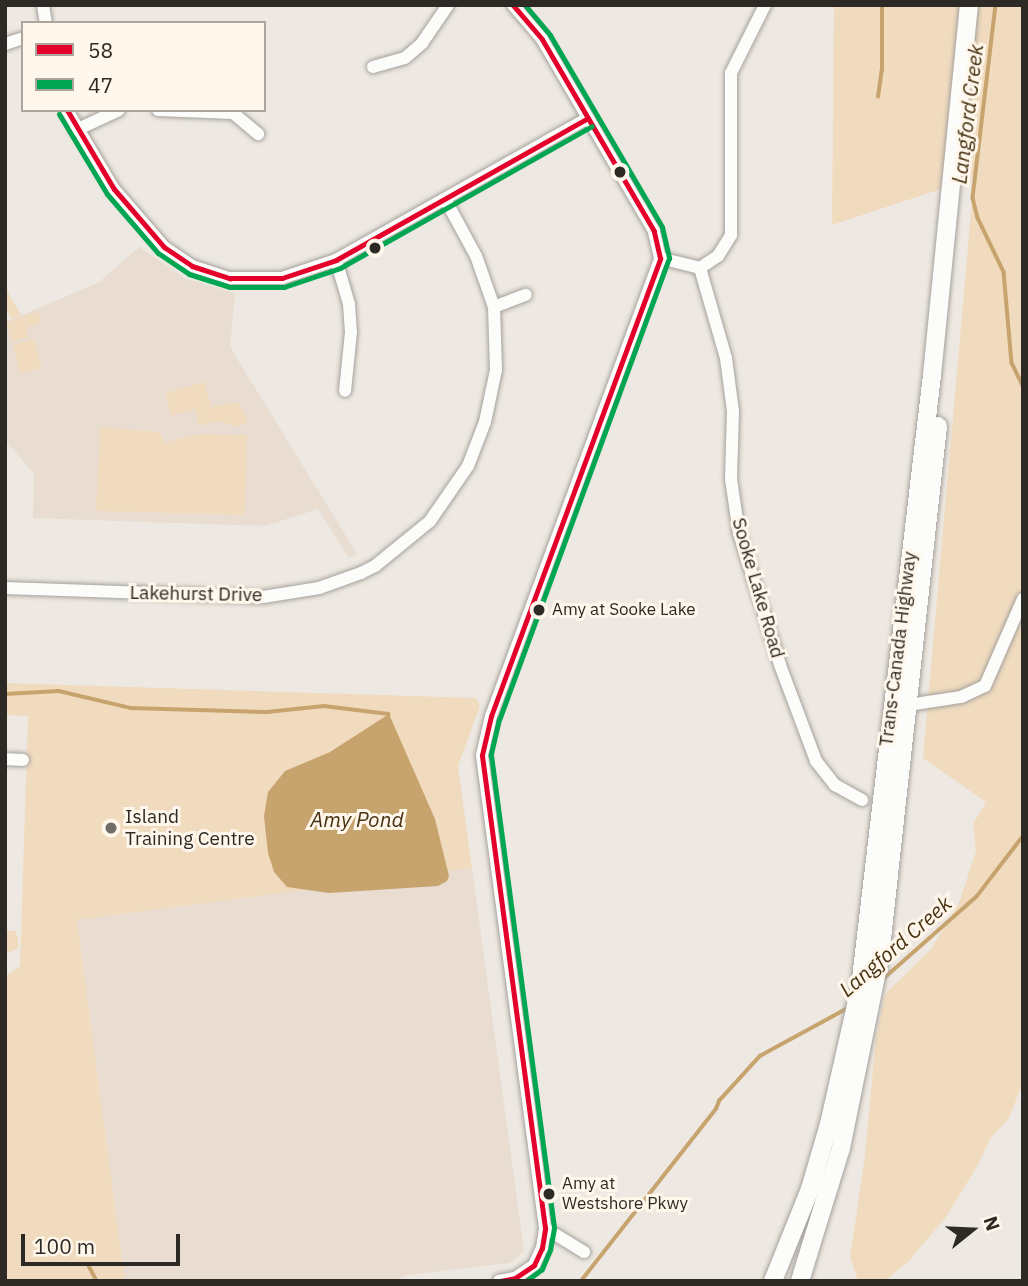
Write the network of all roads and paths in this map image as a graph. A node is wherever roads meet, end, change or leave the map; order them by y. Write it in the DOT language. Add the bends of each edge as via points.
graph roads {
  1 [pos="448,5"];
  2 [pos="513,5"];
  3 [pos="765,5"];
  4 [pos="969,5"];
  5 [pos="981,5"];
  6 [pos="373,67"];
  7 [pos="68,112"];
  8 [pos="115,112"];
  9 [pos="208,112"];
  10 [pos="588,118"];
  11 [pos="76,130"];
  12 [pos="258,134"];
  13 [pos="445,199"];
  14 [pos="660,258"];
  15 [pos="336,260"];
  16 [pos="700,268"];
  17 [pos="526,295"];
  18 [pos="494,307"];
  19 [pos="345,391"];
  20 [pos="5,588"];
  21 [pos="1023,599"];
  22 [pos="908,705"];
  23 [pos="5,759"];
  24 [pos="23,760"];
  25 [pos="862,800"];
  26 [pos="860,987"];
  27 [pos="545,1228"];
  28 [pos="584,1252"];
  29 [pos="499,1281"];
  30 [pos="773,1281"];
  31 [pos="800,1281"];
  1 -- 6 [label="street" via="422,43 405,58"];
  2 -- 10 [label="street" via="542,39"];
  3 -- 16 [label="street" via="731,73 731,235 718,256"];
  4 -- 26 [label="highway, Trans-Canada Highway" via="932,375"];
  5 -- 22 [label="highway, Trans-Canada Highway"];
  7 -- 11 [label="street"];
  8 -- 11 [label="street"];
  9 -- 12 [label="street" via="233,113"];
  10 -- 13 [label="street"];
  10 -- 14 [label="street" via="654,231"];
  11 -- 15 [label="street" via="164,247 192,266 230,278 282,278"];
  13 -- 15 [label="street"];
  13 -- 18 [label="street, Lakehurst Drive" via="476,256"];
  14 -- 16 [label="street"];
  14 -- 27 [label="street" via="491,716 482,755"];
  15 -- 19 [label="street" via="351,323"];
  16 -- 25 [label="street, Sooke Lake Road" via="726,358 733,411 731,478 740,533 780,665 816,761 835,785"];
  17 -- 18 [label="street"];
  18 -- 20 [label="street, Lakehurst Drive" via="496,370 485,422 468,466 430,521 375,566 319,588 263,597"];
  21 -- 22 [label="street" via="985,685 961,697"];
  22 -- 26 [label="highway" via="899,719 875,919"];
  22 -- 31 [label="highway, Trans-Canada Highway" via="871,1009 841,1148"];
  23 -- 24 [label="street"];
  26 -- 30 [label="highway, Trans-Canada Highway" via="830,1124"];
  27 -- 28 [label="street"];
  27 -- 29 [label="street" via="534,1265 515,1278"];
}
